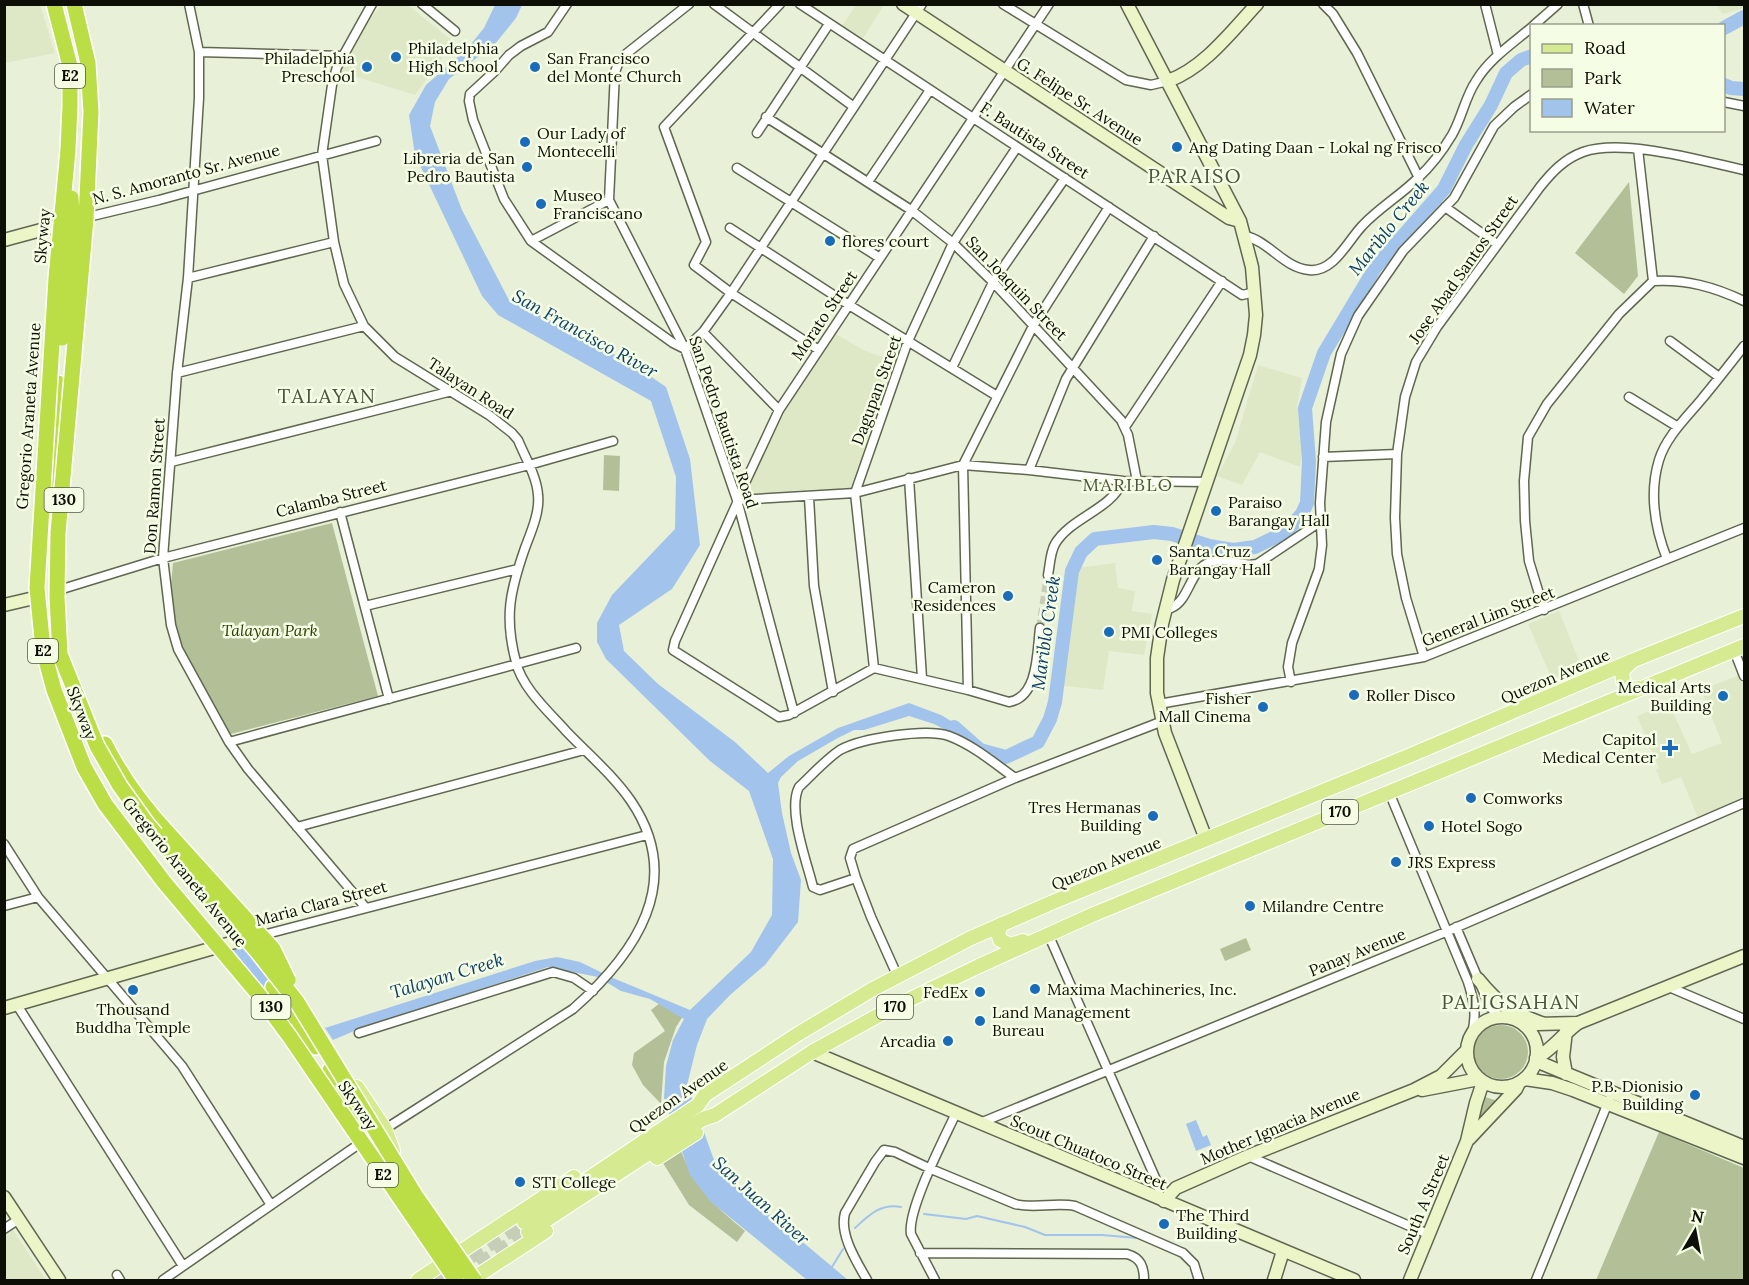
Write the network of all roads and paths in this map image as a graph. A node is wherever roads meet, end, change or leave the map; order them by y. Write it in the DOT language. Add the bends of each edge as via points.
graph roads {
  1 [pos="54,4"];
  2 [pos="75,4"];
  3 [pos="189,4"];
  4 [pos="372,4"];
  5 [pos="422,4"];
  6 [pos="567,4"];
  7 [pos="689,4"];
  8 [pos="714,4"];
  9 [pos="780,4"];
  10 [pos="800,4"];
  11 [pos="903,4"];
  12 [pos="1004,4"];
  13 [pos="1049,4"];
  14 [pos="1127,4"];
  15 [pos="1257,4"];
  16 [pos="1323,4"];
  17 [pos="1485,4"];
  18 [pos="1558,4"];
  19 [pos="1582,4"];
  20 [pos="919,9"];
  21 [pos="829,24"];
  22 [pos="1534,24"];
  23 [pos="1588,24"];
  24 [pos="1035,25"];
  25 [pos="1530,28"];
  26 [pos="454,32"];
  27 [pos="752,33"];
  28 [pos="199,52"];
  29 [pos="342,56"];
  30 [pos="1498,56"];
  31 [pos="885,60"];
  32 [pos="799,69"];
  33 [pos="1004,71"];
  34 [pos="1168,81"];
  35 [pos="930,90"];
  36 [pos="1530,95"];
  37 [pos="1725,102"];
  38 [pos="1744,106"];
  39 [pos="854,107"];
  40 [pos="766,117"];
  41 [pos="973,118"];
  42 [pos="757,133"];
  43 [pos="376,141"];
  44 [pos="1017,147"];
  45 [pos="68,150"];
  46 [pos="1638,150"];
  47 [pos="824,153"];
  48 [pos="322,155"];
  49 [pos="737,168"];
  50 [pos="1744,170"];
  51 [pos="1065,178"];
  52 [pos="1419,178"];
  53 [pos="868,182"];
  54 [pos="194,191"];
  55 [pos="609,200"];
  56 [pos="791,202"];
  57 [pos="1109,207"];
  58 [pos="1445,207"];
  59 [pos="911,210"];
  60 [pos="84,218"];
  61 [pos="1240,221"];
  62 [pos="63,224"];
  63 [pos="730,228"];
  64 [pos="1154,236"];
  65 [pos="1245,236"];
  66 [pos="4,240"];
  67 [pos="531,241"];
  68 [pos="334,242"];
  69 [pos="953,243"];
  70 [pos="1497,244"];
  71 [pos="761,248"];
  72 [pos="880,258"];
  73 [pos="188,278"];
  74 [pos="1222,281"];
  75 [pos="1653,281"];
  76 [pos="993,282"];
  77 [pos="731,292"];
  78 [pos="1255,292"];
  79 [pos="1744,301"];
  80 [pos="849,305"];
  81 [pos="364,326"];
  82 [pos="1033,326"];
  83 [pos="703,332"];
  84 [pos="908,341"];
  85 [pos="1670,341"];
  86 [pos="1744,346"];
  87 [pos="685,350"];
  88 [pos="819,350"];
  89 [pos="952,368"];
  90 [pos="1073,368"];
  91 [pos="177,374"];
  92 [pos="1719,377"];
  93 [pos="452,391"];
  94 [pos="997,396"];
  95 [pos="1629,397"];
  96 [pos="779,410"];
  97 [pos="1125,427"];
  98 [pos="1678,427"];
  99 [pos="613,441"];
  100 [pos="1397,454"];
  101 [pos="1323,457"];
  102 [pos="171,462"];
  103 [pos="529,465"];
  104 [pos="963,465"];
  105 [pos="1029,470"];
  106 [pos="909,478"];
  107 [pos="1123,481"];
  108 [pos="1137,481"];
  109 [pos="1207,482"];
  110 [pos="855,493"];
  111 [pos="809,496"];
  112 [pos="737,501"];
  113 [pos="340,512"];
  114 [pos="1320,522"];
  115 [pos="1744,528"];
  116 [pos="163,558"];
  117 [pos="1667,559"];
  118 [pos="518,569"];
  119 [pos="1048,575"];
  120 [pos="59,590"];
  121 [pos="39,599"];
  122 [pos="4,605"];
  123 [pos="365,606"];
  124 [pos="1166,607"];
  125 [pos="1544,610"];
  126 [pos="1744,616"];
  127 [pos="1040,628"];
  128 [pos="576,648"];
  129 [pos="1739,648"];
  130 [pos="61,651"];
  131 [pos="1424,657"];
  132 [pos="1634,660"];
  133 [pos="516,666"];
  134 [pos="874,668"];
  135 [pos="1600,674"];
  136 [pos="1744,676"];
  137 [pos="922,678"];
  138 [pos="1291,682"];
  139 [pos="1645,687"];
  140 [pos="968,690"];
  141 [pos="833,692"];
  142 [pos="389,699"];
  143 [pos="1611,701"];
  144 [pos="1159,704"];
  145 [pos="56,705"];
  146 [pos="794,713"];
  147 [pos="1163,721"];
  148 [pos="101,742"];
  149 [pos="229,742"];
  150 [pos="585,750"];
  151 [pos="1015,778"];
  152 [pos="1389,792"];
  153 [pos="1744,803"];
  154 [pos="297,827"];
  155 [pos="647,835"];
  156 [pos="1209,838"];
  157 [pos="4,844"];
  158 [pos="856,878"];
  159 [pos="38,897"];
  160 [pos="4,906"];
  161 [pos="366,908"];
  162 [pos="1002,924"];
  163 [pos="1452,929"];
  164 [pos="1054,933"];
  165 [pos="245,939"];
  166 [pos="224,945"];
  167 [pos="1744,956"];
  168 [pos="897,975"];
  169 [pos="106,977"];
  170 [pos="1478,979"];
  171 [pos="1669,987"];
  172 [pos="593,991"];
  173 [pos="297,1002"];
  174 [pos="11,1006"];
  175 [pos="1500,1018"];
  176 [pos="1744,1018"];
  177 [pos="1520,1023"];
  178 [pos="1578,1023"];
  179 [pos="1544,1024"];
  180 [pos="1566,1031"];
  181 [pos="310,1032"];
  182 [pos="360,1033"];
  183 [pos="1472,1033"];
  184 [pos="324,1048"];
  185 [pos="1467,1050"];
  186 [pos="812,1052"];
  187 [pos="1536,1059"];
  188 [pos="1107,1072"];
  189 [pos="1566,1074"];
  190 [pos="1481,1081"];
  191 [pos="1522,1081"];
  192 [pos="1456,1083"];
  193 [pos="1414,1090"];
  194 [pos="1609,1098"];
  195 [pos="1476,1103"];
  196 [pos="956,1113"];
  197 [pos="980,1123"];
  198 [pos="385,1129"];
  199 [pos="670,1132"];
  200 [pos="1467,1141"];
  201 [pos="359,1144"];
  202 [pos="1744,1148"];
  203 [pos="1248,1156"];
  204 [pos="1744,1158"];
  205 [pos="398,1164"];
  206 [pos="931,1169"];
  207 [pos="4,1197"];
  208 [pos="1160,1200"];
  209 [pos="271,1205"];
  210 [pos="19,1219"];
  211 [pos="526,1227"];
  212 [pos="4,1228"];
  213 [pos="1428,1234"];
  214 [pos="1283,1251"];
  215 [pos="460,1252"];
  216 [pos="920,1253"];
  217 [pos="441,1265"];
  218 [pos="183,1266"];
  219 [pos="477,1279"];
  220 [pos="59,1281"];
  221 [pos="163,1281"];
  222 [pos="418,1281"];
  223 [pos="454,1281"];
  224 [pos="867,1281"];
  225 [pos="935,1281"];
  226 [pos="1144,1281"];
  227 [pos="1199,1281"];
  228 [pos="1274,1281"];
  229 [pos="1354,1281"];
  230 [pos="1410,1281"];
  231 [pos="1536,1281"];
  1 -- 45 [label="highway, Skyway / E2, bridge" via="70,66"];
  1 -- 62 [label="main road, Gregorio Araneta Avenue / 130" via="68,64"];
  2 -- 60 [label="main road, Gregorio Araneta Avenue / 130" via="90,68 93,113"];
  2 -- 148 [label="highway, Skyway / E2, bridge" via="88,63 91,112 86,219 58,533 57,607 60,654"];
  3 -- 28 [label="street, Don Ramon Street"];
  4 -- 29 [label="street, Talayan Road"];
  5 -- 26 [label="street"];
  6 -- 67 [label="street" via="548,32 509,54 470,94 473,120 504,199"];
  7 -- 55 [label="street, San Pedro Bautista Road" via="618,64"];
  8 -- 27 [label="street"];
  9 -- 27 [label="street"];
  10 -- 21 [label="street, F. Bautista Street"];
  11 -- 20 [label="main road, G. Felipe Sr. Avenue"];
  12 -- 24 [label="street"];
  13 -- 24 [label="street, Morato Street"];
  14 -- 34 [label="main road"];
  15 -- 34 [label="main road" via="1202,60"];
  16 -- 52 [label="street" via="1357,53"];
  17 -- 30 [label="street"];
  18 -- 22 [label="street"];
  19 -- 23 [label="street"];
  20 -- 31 [label="street"];
  20 -- 33 [label="main road, G. Felipe Sr. Avenue"];
  21 -- 31 [label="street, F. Bautista Street"];
  21 -- 32 [label="street"];
  24 -- 33 [label="street, Morato Street"];
  24 -- 34 [label="street" via="1126,80 1150,85"];
  25 -- 30 [label="street"];
  27 -- 32 [label="street"];
  27 -- 77 [label="street" via="664,124 706,242 694,265"];
  28 -- 29 [label="street"];
  28 -- 54 [label="street, Don Ramon Street"];
  29 -- 48 [label="street, Talayan Road" via="332,85"];
  30 -- 52 [label="street" via="1476,79 1451,135"];
  31 -- 35 [label="street, F. Bautista Street"];
  31 -- 39 [label="street"];
  32 -- 39 [label="street"];
  32 -- 40 [label="street"];
  33 -- 41 [label="street, Morato Street"];
  33 -- 61 [label="main road, G. Felipe Sr. Avenue" via="1228,218"];
  34 -- 61 [label="main road"];
  35 -- 41 [label="street, F. Bautista Street"];
  35 -- 53 [label="street"];
  36 -- 58 [label="street" via="1494,126 1466,180"];
  37 -- 38 [label="street"];
  39 -- 47 [label="street"];
  40 -- 42 [label="street"];
  40 -- 47 [label="street, San Joaquin Street"];
  41 -- 44 [label="street, F. Bautista Street"];
  41 -- 59 [label="street, Morato Street"];
  43 -- 48 [label="street, N. S. Amoranto Sr. Avenue"];
  44 -- 51 [label="street, F. Bautista Street"];
  44 -- 69 [label="street, Dagupan Street"];
  45 -- 121 [label="highway, bridge" via="73,227"];
  45 -- 223 [label="highway, Skyway / E2, bridge" via="37,588 43,650 54,690 84,767 105,804 259,994"];
  46 -- 50 [label="street, Jose Abad Santos Street"];
  46 -- 70 [label="street, Jose Abad Santos Street" via="1602,149 1570,158 1555,168"];
  46 -- 75 [label="street"];
  47 -- 53 [label="street, San Joaquin Street"];
  47 -- 56 [label="street"];
  48 -- 54 [label="street, N. S. Amoranto Sr. Avenue"];
  48 -- 68 [label="street, Talayan Road"];
  49 -- 56 [label="street"];
  51 -- 57 [label="street, F. Bautista Street"];
  51 -- 76 [label="street"];
  52 -- 65 [label="street" via="1364,224 1334,260 1317,270 1296,267"];
  53 -- 59 [label="street, San Joaquin Street"];
  54 -- 60 [label="street, N. S. Amoranto Sr. Avenue"];
  54 -- 73 [label="street, Don Ramon Street"];
  55 -- 67 [label="street"];
  55 -- 87 [label="street, San Pedro Bautista Road"];
  56 -- 71 [label="street"];
  56 -- 72 [label="street"];
  57 -- 64 [label="street, F. Bautista Street"];
  57 -- 82 [label="street"];
  58 -- 70 [label="street"];
  58 -- 101 [label="street" via="1403,251 1358,316 1341,354 1331,392"];
  59 -- 69 [label="street, San Joaquin Street"];
  59 -- 72 [label="street, Morato Street"];
  60 -- 62 [label="main road, N. S. Amoranto Sr. Avenue, bridge"];
  60 -- 120 [label="main road, Gregorio Araneta Avenue / 130"];
  61 -- 65 [label="main road"];
  62 -- 66 [label="main road, N. S. Amoranto Sr. Avenue"];
  62 -- 121 [label="main road, Gregorio Araneta Avenue / 130" via="49,347"];
  63 -- 71 [label="street"];
  64 -- 74 [label="street, F. Bautista Street"];
  64 -- 90 [label="street"];
  65 -- 78 [label="main road"];
  67 -- 87 [label="street"];
  68 -- 73 [label="street"];
  68 -- 81 [label="street, Talayan Road" via="344,284"];
  69 -- 76 [label="street, San Joaquin Street"];
  69 -- 84 [label="street, Dagupan Street"];
  70 -- 100 [label="street, Jose Abad Santos Street" via="1416,362 1405,397"];
  71 -- 77 [label="street"];
  71 -- 80 [label="street"];
  72 -- 80 [label="street, Morato Street"];
  73 -- 91 [label="street, Don Ramon Street"];
  74 -- 78 [label="street, F. Bautista Street" via="1242,295"];
  74 -- 97 [label="street"];
  75 -- 79 [label="street" via="1691,282"];
  75 -- 125 [label="street" via="1619,314 1547,404 1528,437 1525,521 1529,561"];
  76 -- 82 [label="street, San Joaquin Street"];
  76 -- 89 [label="street"];
  77 -- 83 [label="street"];
  77 -- 88 [label="street"];
  78 -- 109 [label="main road" via="1250,355"];
  80 -- 84 [label="street"];
  80 -- 88 [label="street, Morato Street"];
  81 -- 91 [label="street"];
  81 -- 93 [label="street, Talayan Road" via="394,357"];
  82 -- 90 [label="street, San Joaquin Street"];
  82 -- 94 [label="street"];
  83 -- 87 [label="street"];
  83 -- 96 [label="street"];
  84 -- 89 [label="street"];
  84 -- 110 [label="street, Dagupan Street"];
  85 -- 92 [label="street"];
  86 -- 92 [label="street"];
  87 -- 112 [label="street, San Pedro Bautista Road"];
  88 -- 96 [label="street, Morato Street"];
  89 -- 94 [label="street"];
  90 -- 97 [label="street, San Joaquin Street"];
  90 -- 105 [label="street"];
  91 -- 102 [label="street, Don Ramon Street"];
  92 -- 98 [label="street"];
  93 -- 102 [label="street"];
  93 -- 103 [label="street, Talayan Road" via="512,433"];
  94 -- 104 [label="street"];
  95 -- 98 [label="street"];
  96 -- 112 [label="street, Morato Street"];
  97 -- 108 [label="street, San Joaquin Street"];
  98 -- 117 [label="street" via="1659,458 1654,493 1656,525"];
  99 -- 103 [label="street, Calamba Street"];
  100 -- 101 [label="street"];
  100 -- 131 [label="street, Jose Abad Santos Street" via="1397,554"];
  101 -- 114 [label="street"];
  102 -- 116 [label="street, Don Ramon Street"];
  103 -- 113 [label="street, Calamba Street"];
  103 -- 118 [label="street, Talayan Road" via="538,504"];
  104 -- 105 [label="street"];
  104 -- 106 [label="street"];
  104 -- 140 [label="street"];
  105 -- 107 [label="street"];
  106 -- 110 [label="street"];
  106 -- 137 [label="street"];
  107 -- 108 [label="street"];
  107 -- 119 [label="street" via="1114,495 1057,540"];
  108 -- 109 [label="street"];
  109 -- 124 [label="main road"];
  110 -- 111 [label="street"];
  110 -- 134 [label="street, Dagupan Street"];
  111 -- 112 [label="street"];
  111 -- 141 [label="street" via="814,586"];
  112 -- 146 [label="street, San Pedro Bautista Road"];
  112 -- 146 [label="street, Morato Street" via="673,650 779,717"];
  113 -- 116 [label="street, Calamba Street"];
  113 -- 123 [label="street"];
  114 -- 124 [label="street" via="1257,564 1218,560 1206,563 1176,605"];
  114 -- 138 [label="street" via="1319,569 1292,643 1288,667"];
  115 -- 117 [label="street, General Lim Street"];
  116 -- 120 [label="street, Calamba Street"];
  116 -- 149 [label="street, Don Ramon Street" via="178,650"];
  117 -- 125 [label="street, General Lim Street"];
  118 -- 123 [label="street"];
  118 -- 133 [label="street, Talayan Road" via="509,602 508,625"];
  120 -- 130 [label="main road, Gregorio Araneta Avenue / 130"];
  121 -- 122 [label="main road"];
  121 -- 145 [label="highway"];
  123 -- 142 [label="street"];
  124 -- 144 [label="main road" via="1157,658"];
  125 -- 131 [label="street, General Lim Street"];
  126 -- 132 [label="main road, Quezon Avenue / 170"];
  127 -- 140 [label="street" via="1031,683 1021,697 1010,702"];
  128 -- 133 [label="street"];
  129 -- 136 [label="street"];
  129 -- 139 [label="main road, 170"];
  130 -- 148 [label="highway"];
  130 -- 165 [label="main road, Gregorio Araneta Avenue / 130" via="75,706 106,774 147,829"];
  131 -- 138 [label="street, General Lim Street"];
  132 -- 135 [label="main road, Quezon Avenue / 170"];
  132 -- 139 [label="main road" via="1624,668 1623,681 1630,689"];
  133 -- 142 [label="street"];
  133 -- 150 [label="street, Talayan Road" via="534,697"];
  134 -- 137 [label="street"];
  134 -- 141 [label="street"];
  135 -- 143 [label="main road" via="1608,674 1617,681 1619,692"];
  135 -- 156 [label="main road, Quezon Avenue / 170"];
  137 -- 140 [label="street"];
  138 -- 144 [label="street, General Lim Street"];
  139 -- 143 [label="main road, 170"];
  141 -- 146 [label="street"];
  142 -- 149 [label="street"];
  143 -- 152 [label="main road, 170"];
  144 -- 147 [label="main road"];
  145 -- 166 [label="main road, Gregorio Araneta Avenue / 130" via="78,755 115,814"];
  147 -- 151 [label="street"];
  147 -- 156 [label="main road"];
  148 -- 173 [label="highway, Skyway / E2, bridge" via="120,786 148,825"];
  148 -- 173 [label="highway, bridge" via="147,810 273,949"];
  148 -- 181 [label="highway, bridge" via="111,784 144,834"];
  149 -- 154 [label="street, Don Ramon Street"];
  150 -- 154 [label="street"];
  150 -- 155 [label="street, Talayan Road" via="625,794"];
  151 -- 158 [label="street" via="857,846 850,858"];
  151 -- 158 [label="street" via="974,749 939,733 873,740 839,751 799,787 795,814 813,887 820,890"];
  152 -- 163 [label="street"];
  152 -- 164 [label="main road, 170"];
  153 -- 163 [label="street, Panay Avenue"];
  154 -- 161 [label="street, Don Ramon Street"];
  155 -- 161 [label="street, Maria Clara Street"];
  155 -- 172 [label="street, Talayan Road" via="655,872 647,917 634,940"];
  156 -- 162 [label="main road, Quezon Avenue / 170"];
  157 -- 159 [label="street"];
  158 -- 168 [label="street"];
  159 -- 160 [label="street"];
  159 -- 169 [label="street"];
  161 -- 165 [label="street, Maria Clara Street"];
  162 -- 164 [label="main road" via="998,936 1011,945"];
  162 -- 168 [label="main road, Quezon Avenue / 170"];
  163 -- 170 [label="street"];
  163 -- 183 [label="street" via="1475,1005"];
  163 -- 188 [label="street, Panay Avenue"];
  164 -- 186 [label="main road, 170" via="979,966"];
  164 -- 188 [label="street"];
  165 -- 166 [label="main road, Maria Clara Street"];
  165 -- 181 [label="main road, Gregorio Araneta Avenue / 130" via="283,986"];
  166 -- 169 [label="main road, Maria Clara Street"];
  166 -- 201 [label="main road, Gregorio Araneta Avenue / 130" via="271,1007"];
  167 -- 171 [label="main road"];
  168 -- 199 [label="main road, Quezon Avenue / 170" via="699,1100"];
  169 -- 174 [label="main road, Maria Clara Street"];
  169 -- 209 [label="street" via="182,1066"];
  170 -- 175 [label="street" via="1492,1010"];
  170 -- 179 [label="main road" via="1501,1005"];
  171 -- 176 [label="street"];
  171 -- 178 [label="main road"];
  172 -- 182 [label="street" via="581,981 553,972"];
  172 -- 198 [label="street, Talayan Road" via="573,1009"];
  173 -- 219 [label="highway, Skyway / E2, bridge" via="415,1195"];
  174 -- 218 [label="street"];
  175 -- 177 [label="main road"];
  175 -- 183 [label="main road" via="1484,1022"];
  177 -- 179 [label="main road"];
  177 -- 187 [label="main road" via="1533,1038"];
  178 -- 179 [label="main road"];
  178 -- 180 [label="main road"];
  180 -- 187 [label="main road"];
  180 -- 189 [label="main road"];
  181 -- 184 [label="main road, Gregorio Araneta Avenue / 130, bridge"];
  181 -- 205 [label="highway" via="374,1143"];
  183 -- 185 [label="main road"];
  184 -- 198 [label="main road, Gregorio Araneta Avenue / 130" via="351,1078"];
  184 -- 205 [label="main road, Gregorio Araneta Avenue / 130" via="375,1134"];
  185 -- 190 [label="main road" via="1471,1069"];
  185 -- 193 [label="main road, Mother Ignacia Avenue" via="1441,1076"];
  186 -- 196 [label="main road, Scout Chuatoco Street"];
  186 -- 199 [label="main road, 170" via="708,1120"];
  187 -- 189 [label="main road"];
  187 -- 191 [label="main road"];
  188 -- 197 [label="street, Panay Avenue"];
  188 -- 208 [label="street" via="1157,1182"];
  189 -- 194 [label="main road"];
  190 -- 191 [label="main road" via="1504,1087"];
  190 -- 192 [label="main road, Mother Ignacia Avenue"];
  190 -- 195 [label="main road, South A Street"];
  191 -- 194 [label="main road" via="1552,1083"];
  191 -- 200 [label="main road, South A Street"];
  192 -- 193 [label="main road, Mother Ignacia Avenue"];
  192 -- 195 [label="main road" via="1470,1092"];
  193 -- 203 [label="main road, Mother Ignacia Avenue"];
  194 -- 202 [label="main road"];
  194 -- 204 [label="main road"];
  194 -- 231 [label="street"];
  195 -- 200 [label="main road, South A Street"];
  196 -- 197 [label="main road, Scout Chuatoco Street"];
  196 -- 206 [label="street"];
  197 -- 208 [label="main road, Scout Chuatoco Street"];
  198 -- 205 [label="main road, Gregorio Araneta Avenue / 130"];
  199 -- 211 [label="main road, Quezon Avenue"];
  199 -- 215 [label="main road"];
  199 -- 219 [label="main road"];
  200 -- 213 [label="main road, South A Street"];
  201 -- 209 [label="street"];
  201 -- 217 [label="main road, Gregorio Araneta Avenue / 130"];
  203 -- 208 [label="main road, Mother Ignacia Avenue" via="1176,1188"];
  203 -- 213 [label="street"];
  205 -- 215 [label="main road, Gregorio Araneta Avenue / 130"];
  206 -- 216 [label="street" via="909,1226"];
  206 -- 224 [label="street" via="884,1150 845,1213 843,1230"];
  206 -- 227 [label="street" via="1023,1206 1075,1206 1183,1253 1194,1264"];
  207 -- 210 [label="main road"];
  208 -- 214 [label="main road, Scout Chuatoco Street"];
  209 -- 218 [label="street"];
  210 -- 212 [label="street"];
  210 -- 220 [label="main road"];
  213 -- 230 [label="main road, South A Street"];
  214 -- 228 [label="main road"];
  214 -- 229 [label="main road, Scout Chuatoco Street"];
  215 -- 217 [label="main road"];
  215 -- 219 [label="main road, Gregorio Araneta Avenue / 130"];
  216 -- 225 [label="street"];
  216 -- 226 [label="street" via="1127,1254 1141,1262"];
  217 -- 219 [label="main road"];
  217 -- 222 [label="main road"];
  217 -- 223 [label="main road, Gregorio Araneta Avenue / 130"];
  218 -- 221 [label="street"];
}
